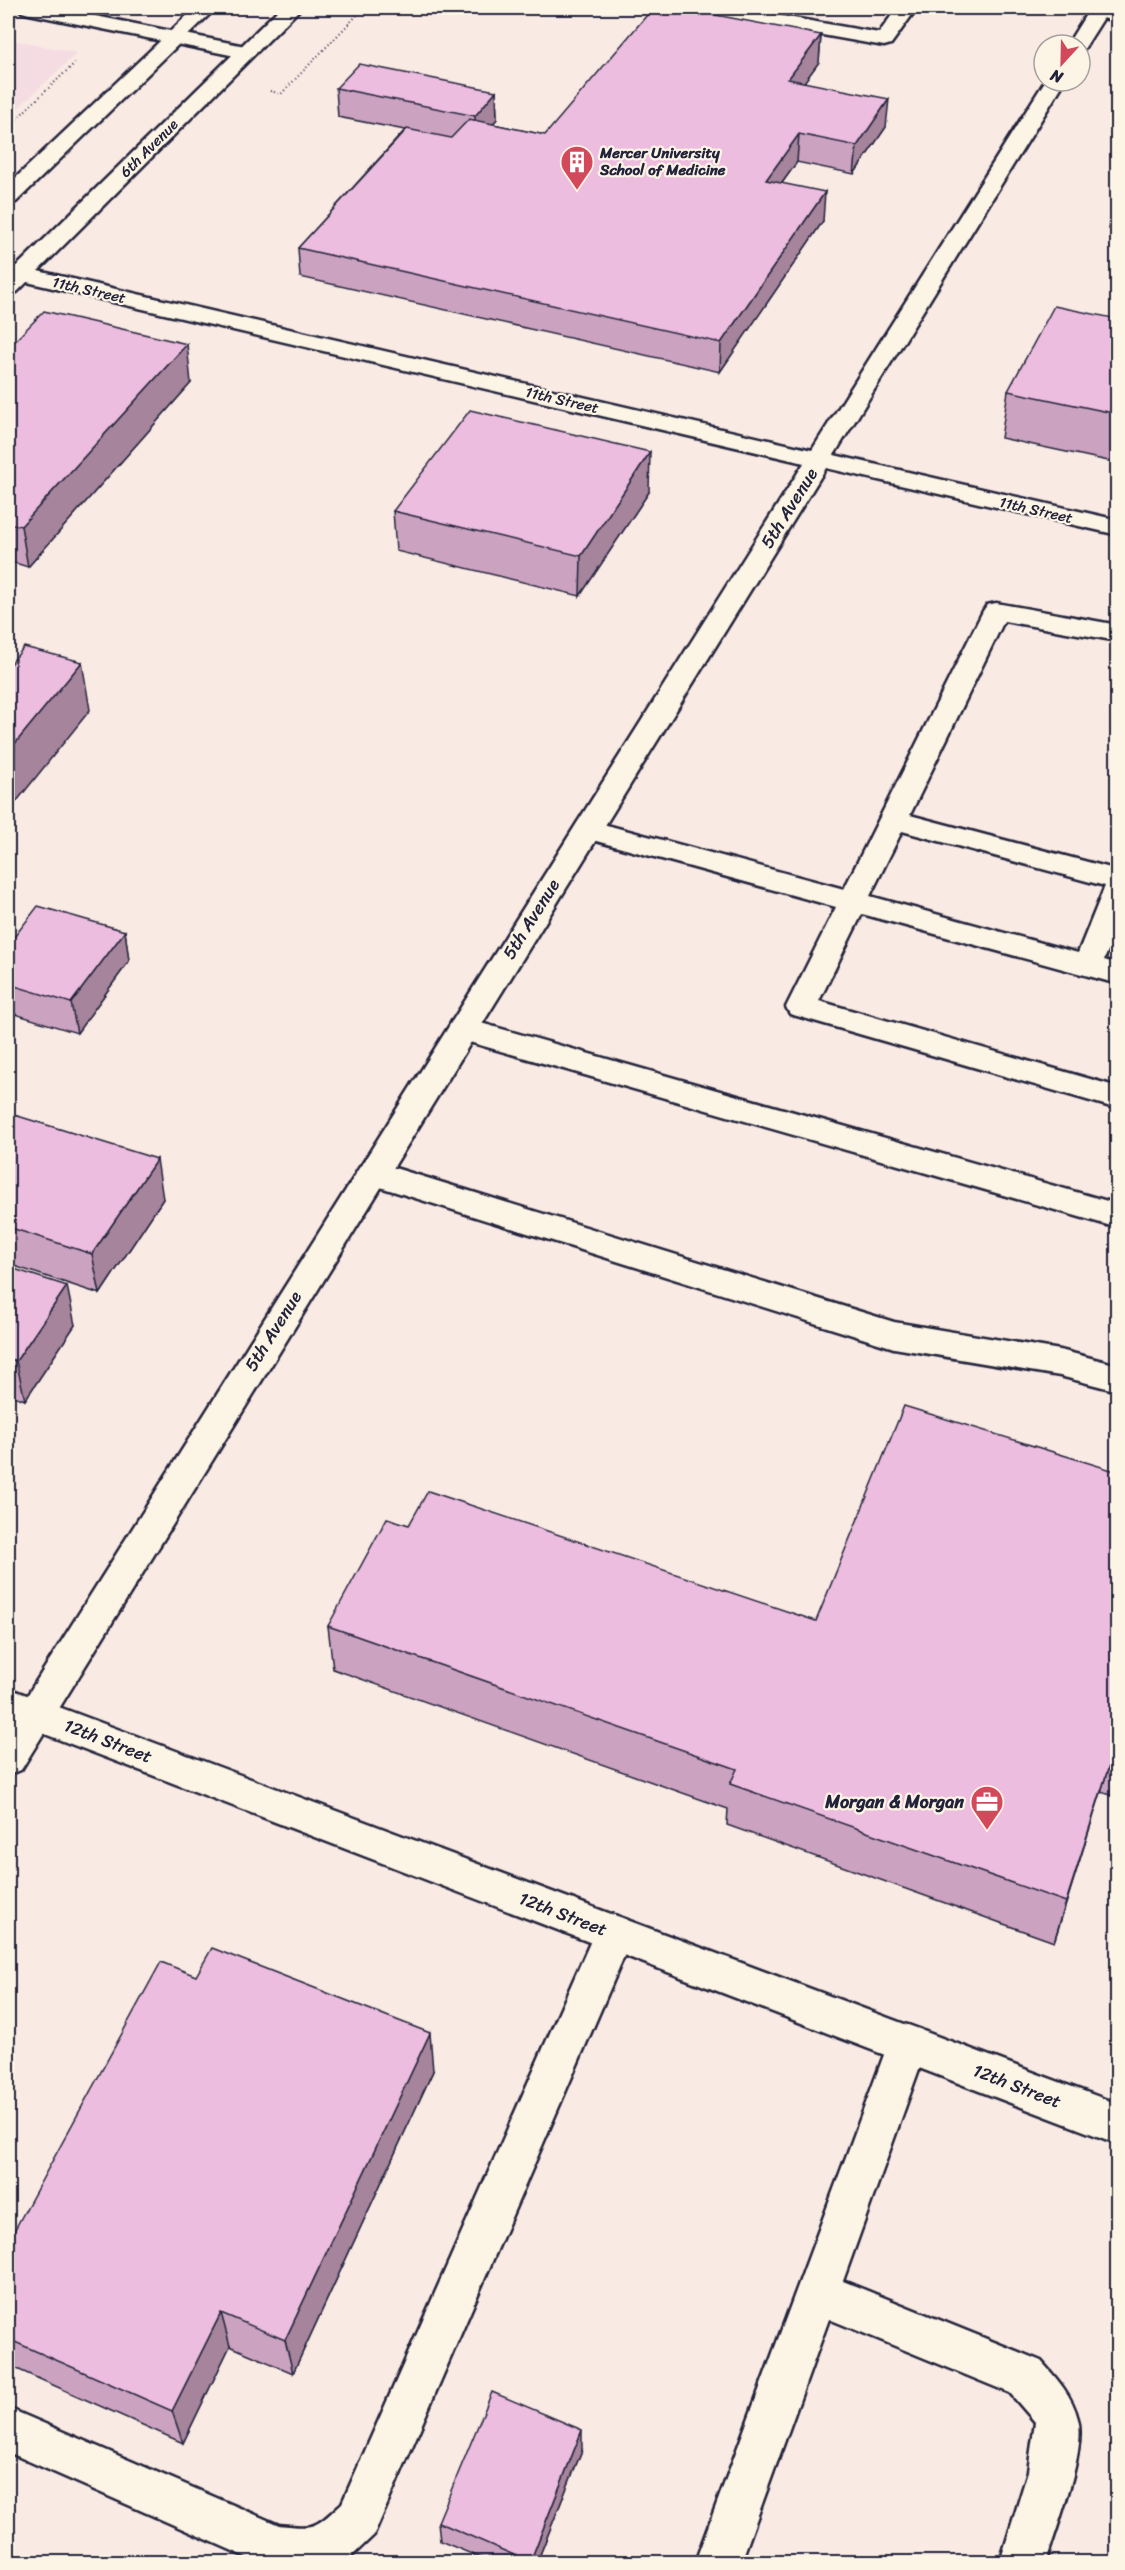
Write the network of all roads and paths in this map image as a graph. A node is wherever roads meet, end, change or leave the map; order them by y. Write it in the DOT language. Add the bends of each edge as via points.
graph roads {
  1 [pos="28,8"];
  2 [pos="206,8"];
  3 [pos="291,8"];
  4 [pos="705,8"];
  5 [pos="907,8"];
  6 [pos="1105,11"];
  7 [pos="114,25"];
  8 [pos="1087,33"];
  9 [pos="174,38"];
  10 [pos="245,52"];
  11 [pos="1048,93"];
  12 [pos="8,127"];
  13 [pos="8,197"];
  14 [pos="12,278"];
  15 [pos="819,459"];
  16 [pos="1118,528"];
  17 [pos="1118,633"];
  18 [pos="894,820"];
  19 [pos="588,829"];
  20 [pos="1118,880"];
  21 [pos="1118,889"];
  22 [pos="853,902"];
  23 [pos="1087,966"];
  24 [pos="1118,974"];
  25 [pos="463,1029"];
  26 [pos="1118,1098"];
  27 [pos="372,1173"];
  28 [pos="1118,1216"];
  29 [pos="1118,1378"];
  30 [pos="21,1708"];
  31 [pos="8,1758"];
  32 [pos="614,1933"];
  33 [pos="908,2044"];
  34 [pos="1118,2124"];
  35 [pos="816,2292"];
  36 [pos="8,2430"];
  37 [pos="718,2562"];
  38 [pos="1023,2562"];
  1 -- 7 [label="street"];
  2 -- 9 [label="street"];
  3 -- 10 [label="street, 6th Avenue"];
  4 -- 5 [label="street" via="884,40"];
  6 -- 8 [label="street"];
  7 -- 9 [label="street"];
  7 -- 12 [label="path"];
  9 -- 10 [label="street"];
  9 -- 13 [label="street"];
  10 -- 14 [label="street, 6th Avenue"];
  11 -- 15 [label="street, 5th Avenue"];
  14 -- 15 [label="street, 11th Street"];
  15 -- 16 [label="street, 11th Street"];
  15 -- 19 [label="street, 5th Avenue"];
  17 -- 18 [label="street" via="996,611"];
  18 -- 20 [label="street"];
  18 -- 22 [label="street"];
  19 -- 22 [label="street"];
  19 -- 25 [label="street, 5th Avenue"];
  21 -- 23 [label="street"];
  22 -- 23 [label="street"];
  22 -- 26 [label="street" via="801,1007"];
  23 -- 24 [label="street"];
  25 -- 27 [label="street, 5th Avenue"];
  25 -- 28 [label="street"];
  27 -- 29 [label="street" via="894,1335 1060,1363"];
  27 -- 30 [label="street, 5th Avenue"];
  30 -- 31 [label="street, 5th Avenue"];
  30 -- 32 [label="street, 12th Street"];
  32 -- 33 [label="street, 12th Street"];
  32 -- 36 [label="street" via="358,2519 336,2540 310,2551 278,2548"];
  33 -- 34 [label="street, 12th Street"];
  33 -- 35 [label="street"];
  35 -- 37 [label="street"];
  35 -- 38 [label="street" via="1025,2377 1043,2395 1057,2421 1054,2450"];
}
